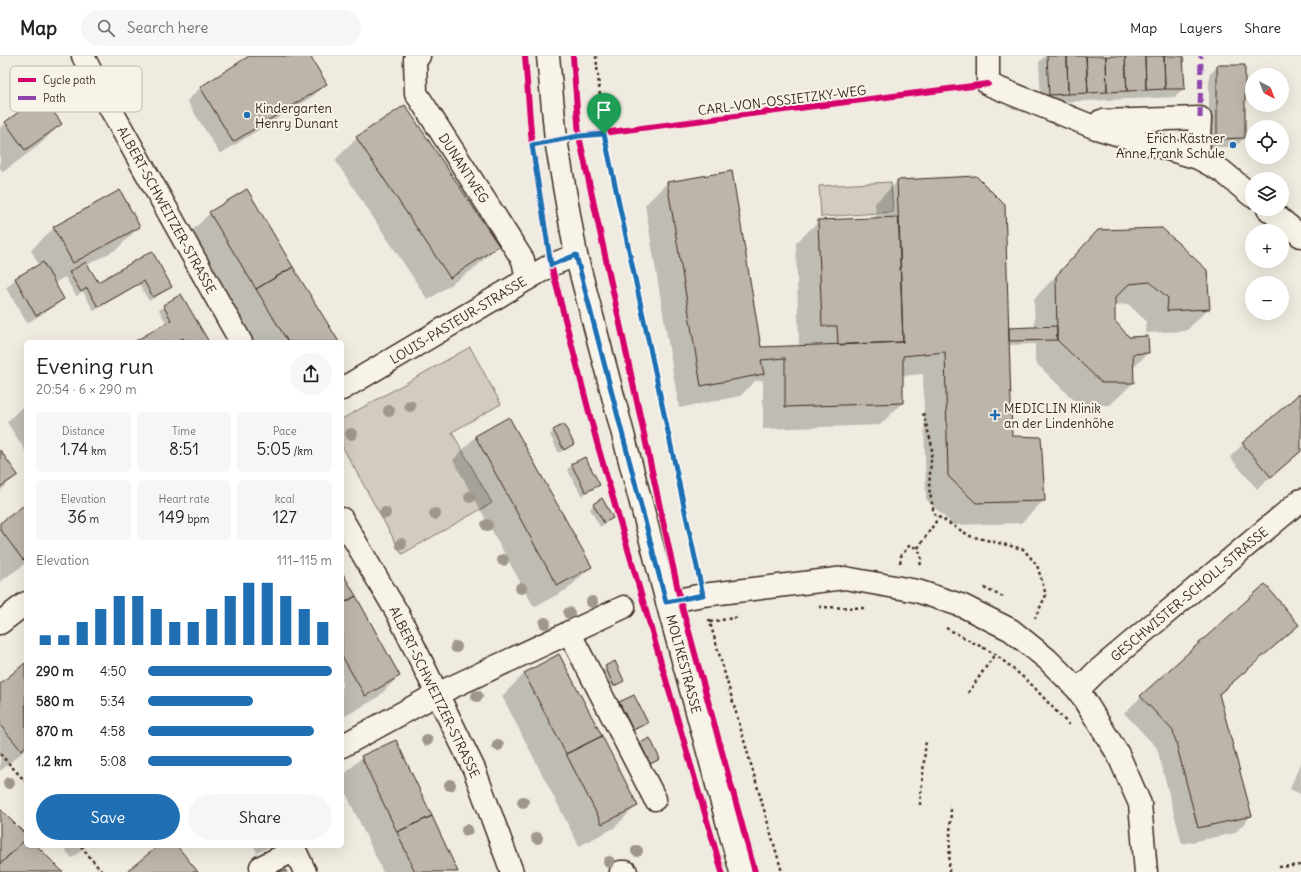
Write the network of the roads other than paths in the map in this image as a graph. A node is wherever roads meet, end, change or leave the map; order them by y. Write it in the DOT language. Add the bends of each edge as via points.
graph roads {
  1 [pos="83,56"];
  2 [pos="419,56"];
  3 [pos="548,56"];
  4 [pos="988,56"];
  5 [pos="88,66"];
  6 [pos="112,112"];
  7 [pos="1096,128"];
  8 [pos="1198,158"];
  9 [pos="1245,190"];
  10 [pos="1277,216"];
  11 [pos="1301,236"];
  12 [pos="576,255"];
  13 [pos="527,279"];
  14 [pos="239,340"];
  15 [pos="344,388"];
  16 [pos="1301,500"];
  17 [pos="344,521"];
  18 [pos="666,602"];
  19 [pos="24,604"];
  20 [pos="624,607"];
  21 [pos="2,614"];
  22 [pos="569,632"];
  23 [pos="1078,690"];
  24 [pos="437,694"];
  25 [pos="344,745"];
  26 [pos="655,799"];
  27 [pos="294,848"];
  28 [pos="261,867"];
  29 [pos="306,872"];
  30 [pos="512,872"];
  31 [pos="621,872"];
  32 [pos="626,872"];
  33 [pos="741,872"];
  34 [pos="1146,872"];
  1 -- 5 [label="street, ALBERT-SCHWEITZER-STRASSE"];
  2 -- 13 [label="street, DUNANTWEG" via="415,59 416,93 523,260"];
  3 -- 12 [label="street, MOLTKESTRASSE" via="556,140"];
  4 -- 7 [label="street" via="988,84"];
  6 -- 14 [label="street, ALBERT-SCHWEITZER-STRASSE"];
  7 -- 8 [label="street"];
  7 -- 8 [label="street" via="1101,122 1200,118"];
  8 -- 9 [label="street" via="1222,172"];
  10 -- 11 [label="street"];
  12 -- 13 [label="street, LOUIS-PASTEUR-STRASSE" via="551,265"];
  12 -- 18 [label="street, MOLTKESTRASSE"];
  13 -- 15 [label="street, LOUIS-PASTEUR-STRASSE"];
  16 -- 23 [label="street, GESCHWISTER-SCHOLL-STRASSE" via="1096,672"];
  17 -- 24 [label="street, ALBERT-SCHWEITZER-STRASSE" via="398,614"];
  18 -- 23 [label="street" via="703,595 845,578 917,591 963,606 1010,630 1047,659"];
  18 -- 33 [label="street, MOLTKESTRASSE"];
  19 -- 21 [label="street"];
  20 -- 22 [label="street"];
  22 -- 24 [label="street"];
  22 -- 26 [label="street"];
  23 -- 34 [label="street" via="1118,754 1140,804"];
  24 -- 25 [label="street"];
  24 -- 30 [label="street, ALBERT-SCHWEITZER-STRASSE" via="474,769"];
  27 -- 28 [label="street"];
  27 -- 29 [label="street"];
  31 -- 32 [label="street"];
}
